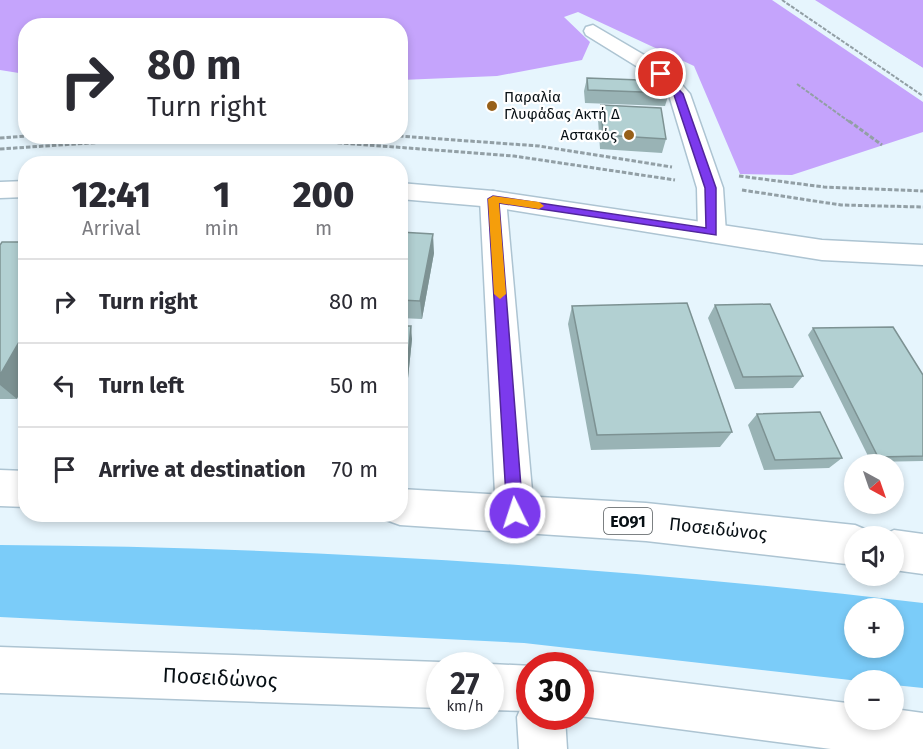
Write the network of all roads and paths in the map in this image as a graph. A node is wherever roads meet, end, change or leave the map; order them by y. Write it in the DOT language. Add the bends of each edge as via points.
graph roads {
  1 [pos="782,0"];
  2 [pos="593,31"];
  3 [pos="797,84"];
  4 [pos="923,96"];
  5 [pos="18,137"];
  6 [pos="408,137"];
  7 [pos="0,138"];
  8 [pos="75,144"];
  9 [pos="354,144"];
  10 [pos="882,146"];
  11 [pos="0,149"];
  12 [pos="707,178"];
  13 [pos="18,189"];
  14 [pos="0,190"];
  15 [pos="923,191"];
  16 [pos="408,192"];
  17 [pos="493,199"];
  18 [pos="923,207"];
  19 [pos="712,233"];
  20 [pos="923,255"];
  21 [pos="0,488"];
  22 [pos="18,489"];
  23 [pos="408,507"];
  24 [pos="515,513"];
  25 [pos="844,544"];
  26 [pos="904,551"];
  27 [pos="923,554"];
  28 [pos="0,670"];
  29 [pos="426,685"];
  30 [pos="594,695"];
  31 [pos="542,730"];
  32 [pos="923,736"];
  33 [pos="543,749"];
  1 -- 4 [label="path"];
  2 -- 12 [label="main road" via="661,74 679,94"];
  3 -- 10 [label="path"];
  5 -- 7 [label="path"];
  6 -- 12 [label="path" via="539,146"];
  8 -- 11 [label="path"];
  9 -- 12 [label="path" via="514,156"];
  12 -- 15 [label="path"];
  12 -- 18 [label="path" via="841,205"];
  12 -- 19 [label="main road"];
  13 -- 14 [label="main road"];
  16 -- 17 [label="main road"];
  17 -- 19 [label="main road"];
  17 -- 24 [label="main road"];
  19 -- 20 [label="main road" via="822,250"];
  21 -- 22 [label="main road"];
  23 -- 24 [label="main road, Ποσειδώνος / ΕΟ91"];
  24 -- 25 [label="main road, Ποσειδώνος / ΕΟ91"];
  26 -- 27 [label="main road"];
  28 -- 29 [label="main road, Ποσειδώνος"];
  30 -- 32 [label="main road"];
  31 -- 33 [label="main road"];
}
